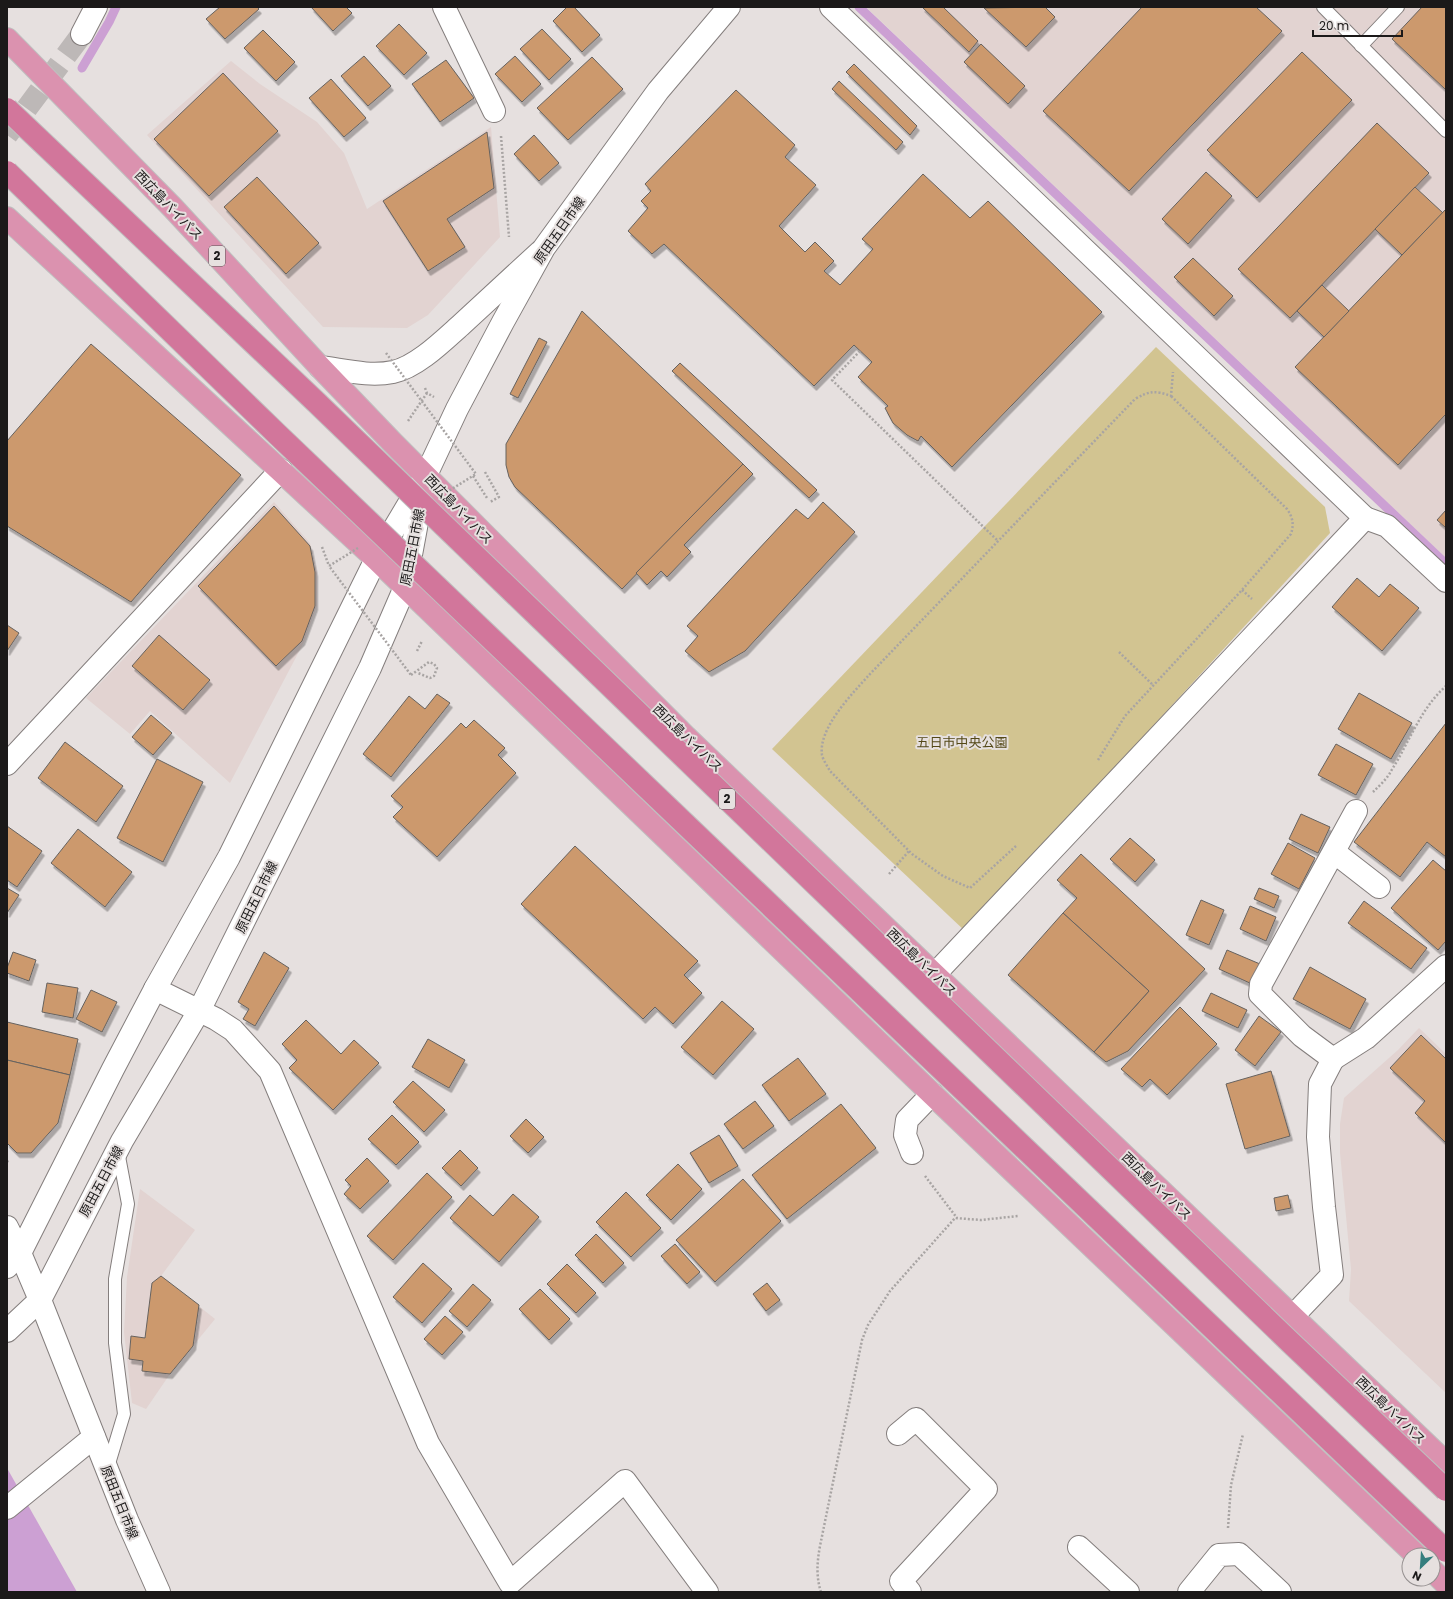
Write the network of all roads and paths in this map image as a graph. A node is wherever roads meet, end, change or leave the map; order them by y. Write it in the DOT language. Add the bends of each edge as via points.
graph roads {
  1 [pos="96,7"];
  2 [pos="444,7"];
  3 [pos="729,7"];
  4 [pos="831,7"];
  5 [pos="1323,7"];
  6 [pos="1398,7"];
  7 [pos="82,34"];
  8 [pos="7,39"];
  9 [pos="1361,46"];
  10 [pos="7,109"];
  11 [pos="494,111"];
  12 [pos="1446,131"];
  13 [pos="7,172"];
  14 [pos="7,218"];
  15 [pos="509,237"];
  16 [pos="544,248"];
  17 [pos="860,350"];
  18 [pos="412,364"];
  19 [pos="320,367"];
  20 [pos="1174,367"];
  21 [pos="1171,396"];
  22 [pos="457,409"];
  23 [pos="281,470"];
  24 [pos="485,472"];
  25 [pos="426,475"];
  26 [pos="473,476"];
  27 [pos="1365,518"];
  28 [pos="998,541"];
  29 [pos="376,559"];
  30 [pos="329,566"];
  31 [pos="1446,581"];
  32 [pos="405,587"];
  33 [pos="1119,652"];
  34 [pos="418,673"];
  35 [pos="1153,686"];
  36 [pos="1446,686"];
  37 [pos="7,764"];
  38 [pos="1095,765"];
  39 [pos="1356,811"];
  40 [pos="1022,841"];
  41 [pos="909,851"];
  42 [pos="1334,852"];
  43 [pos="889,874"];
  44 [pos="1379,887"];
  45 [pos="1446,966"];
  46 [pos="935,974"];
  47 [pos="155,988"];
  48 [pos="199,1011"];
  49 [pos="1334,1060"];
  50 [pos="932,1094"];
  51 [pos="118,1149"];
  52 [pos="912,1153"];
  53 [pos="1018,1216"];
  54 [pos="957,1218"];
  55 [pos="7,1227"];
  56 [pos="13,1260"];
  57 [pos="40,1300"];
  58 [pos="1293,1316"];
  59 [pos="7,1331"];
  60 [pos="898,1434"];
  61 [pos="1243,1434"];
  62 [pos="94,1437"];
  63 [pos="1446,1463"];
  64 [pos="107,1470"];
  65 [pos="1446,1490"];
  66 [pos="7,1508"];
  67 [pos="1079,1547"];
  68 [pos="1408,1547"];
  69 [pos="1446,1551"];
  70 [pos="1226,1554"];
  71 [pos="159,1592"];
  72 [pos="707,1592"];
  73 [pos="821,1592"];
  74 [pos="910,1592"];
  75 [pos="1128,1592"];
  76 [pos="1189,1592"];
  77 [pos="1280,1592"];
  1 -- 7 [label="street"];
  2 -- 11 [label="street"];
  3 -- 16 [label="street, 原田五日市線" via="658,91"];
  4 -- 27 [label="street"];
  5 -- 9 [label="lane"];
  6 -- 9 [label="lane"];
  8 -- 19 [label="highway, 西広島バイパス / 2" via="173,208"];
  9 -- 12 [label="lane"];
  10 -- 65 [label="highway, 西広島バイパス / 2, bridge" via="316,402"];
  11 -- 15 [label="path" via="501,131"];
  13 -- 69 [label="highway, bridge" via="278,435"];
  14 -- 23 [label="highway"];
  16 -- 18 [label="street" via="449,335"];
  16 -- 22 [label="street, 原田五日市線"];
  17 -- 28 [label="path" via="832,380"];
  18 -- 19 [label="street" via="394,372 372,375"];
  18 -- 22 [label="path" via="427,393"];
  19 -- 25 [label="highway, 西広島バイパス / 2"];
  20 -- 21 [label="path"];
  21 -- 28 [label="path" via="1156,391 1134,399"];
  21 -- 35 [label="path" via="1287,509 1293,518 1293,527 1291,534 1247,584"];
  22 -- 25 [label="street, 原田五日市線"];
  23 -- 29 [label="highway"];
  23 -- 37 [label="street"];
  24 -- 26 [label="path" via="499,497 491,502"];
  25 -- 29 [label="street, 原田五日市線"];
  25 -- 32 [label="street, 原田五日市線"];
  25 -- 46 [label="highway, 西広島バイパス / 2" via="686,737"];
  27 -- 31 [label="street" via="1387,526"];
  27 -- 46 [label="street"];
  28 -- 41 [label="path" via="869,675 836,714 823,742 822,755 830,771"];
  29 -- 32 [label="highway"];
  29 -- 47 [label="street, 原田五日市線" via="229,858"];
  30 -- 34 [label="path, bridge" via="411,675 429,662 437,668 434,676 430,678"];
  32 -- 48 [label="street, 原田五日市線" via="370,668"];
  32 -- 50 [label="highway"];
  33 -- 35 [label="path"];
  35 -- 38 [label="path" via="1125,716"];
  36 -- 39 [label="path" via="1436,696 1417,725 1390,773"];
  39 -- 42 [label="street"];
  40 -- 41 [label="path" via="970,888 943,876"];
  41 -- 43 [label="path"];
  42 -- 44 [label="street"];
  42 -- 49 [label="street" via="1261,984 1260,994 1302,1036"];
  45 -- 49 [label="street" via="1366,1038"];
  46 -- 58 [label="highway, 西広島バイパス / 2"];
  47 -- 48 [label="street"];
  47 -- 56 [label="street, 原田五日市線"];
  48 -- 51 [label="street, 原田五日市線"];
  48 -- 72 [label="street" via="233,1030 270,1071 428,1443 510,1583 625,1482"];
  49 -- 58 [label="street" via="1320,1084 1318,1137 1332,1275"];
  50 -- 52 [label="street" via="907,1120 905,1135"];
  50 -- 68 [label="highway"];
  51 -- 57 [label="street, 原田五日市線"];
  51 -- 64 [label="lane" via="128,1204 115,1279 114,1343 124,1414"];
  52 -- 54 [label="path"];
  53 -- 54 [label="path" via="981,1220"];
  54 -- 73 [label="path" via="890,1291 868,1325 862,1340 820,1546 817,1574"];
  55 -- 56 [label="street"];
  56 -- 57 [label="street, 原田五日市線"];
  57 -- 59 [label="street, 原田五日市線"];
  57 -- 62 [label="street, 原田五日市線"];
  58 -- 63 [label="highway, 西広島バイパス / 2"];
  60 -- 74 [label="street" via="916,1419 986,1489 901,1582"];
  61 -- 70 [label="path" via="1231,1485"];
  62 -- 64 [label="street, 原田五日市線"];
  62 -- 66 [label="street"];
  64 -- 71 [label="street, 原田五日市線"];
  67 -- 75 [label="street"];
  70 -- 76 [label="street" via="1220,1555"];
  70 -- 77 [label="street" via="1239,1554"];
}
